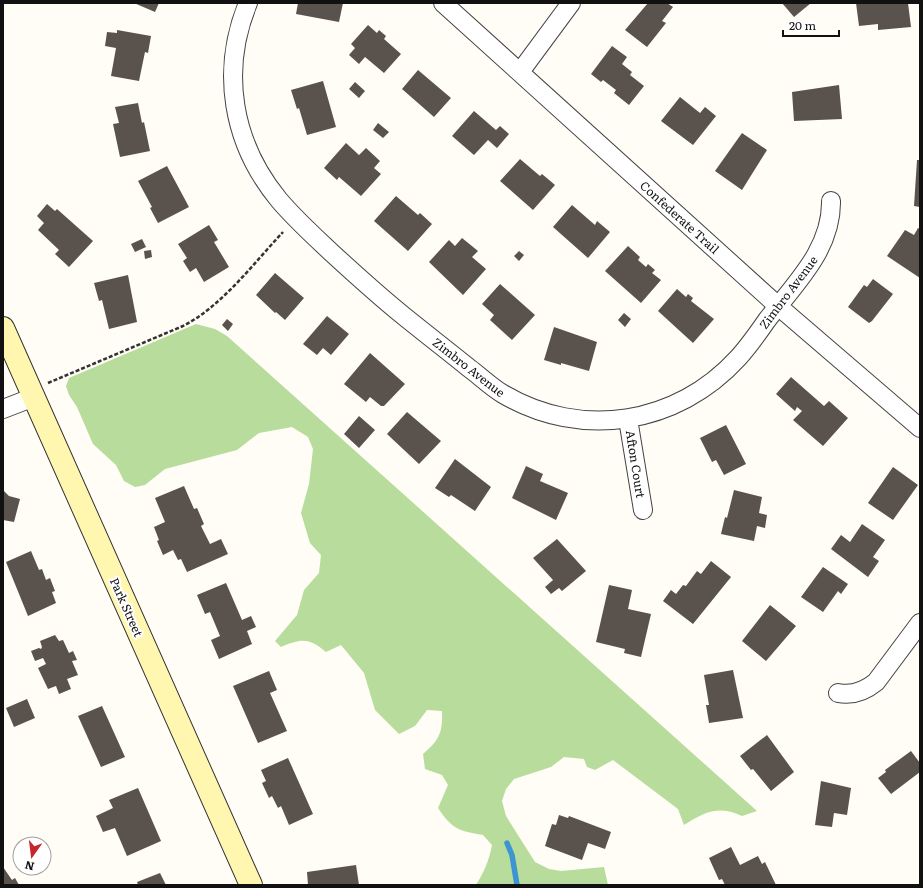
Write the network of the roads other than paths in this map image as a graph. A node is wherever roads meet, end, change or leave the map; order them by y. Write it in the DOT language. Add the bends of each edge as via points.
graph roads {
  1 [pos="248,3"];
  2 [pos="443,3"];
  3 [pos="571,3"];
  4 [pos="520,72"];
  5 [pos="831,201"];
  6 [pos="778,306"];
  7 [pos="3,328"];
  8 [pos="32,394"];
  9 [pos="3,409"];
  10 [pos="628,419"];
  11 [pos="920,428"];
  12 [pos="643,510"];
  13 [pos="920,623"];
  14 [pos="838,693"];
  15 [pos="251,885"];
  1 -- 10 [label="street, Zimbro Avenue" via="242,17 232,67 238,119 247,147 260,173 296,218 391,305 501,394 556,415 585,420"];
  2 -- 4 [label="street, Confederate Trail"];
  3 -- 4 [label="street"];
  4 -- 6 [label="street, Confederate Trail"];
  5 -- 6 [label="street, Zimbro Avenue" via="831,218 818,254"];
  6 -- 10 [label="street, Zimbro Avenue" via="738,358 711,382 682,402"];
  6 -- 11 [label="street, Confederate Trail"];
  7 -- 8 [label="street, Park Street"];
  8 -- 9 [label="street"];
  8 -- 15 [label="street, Park Street"];
  10 -- 12 [label="street, Afton Court"];
  13 -- 14 [label="street" via="876,682 856,693"];
}
